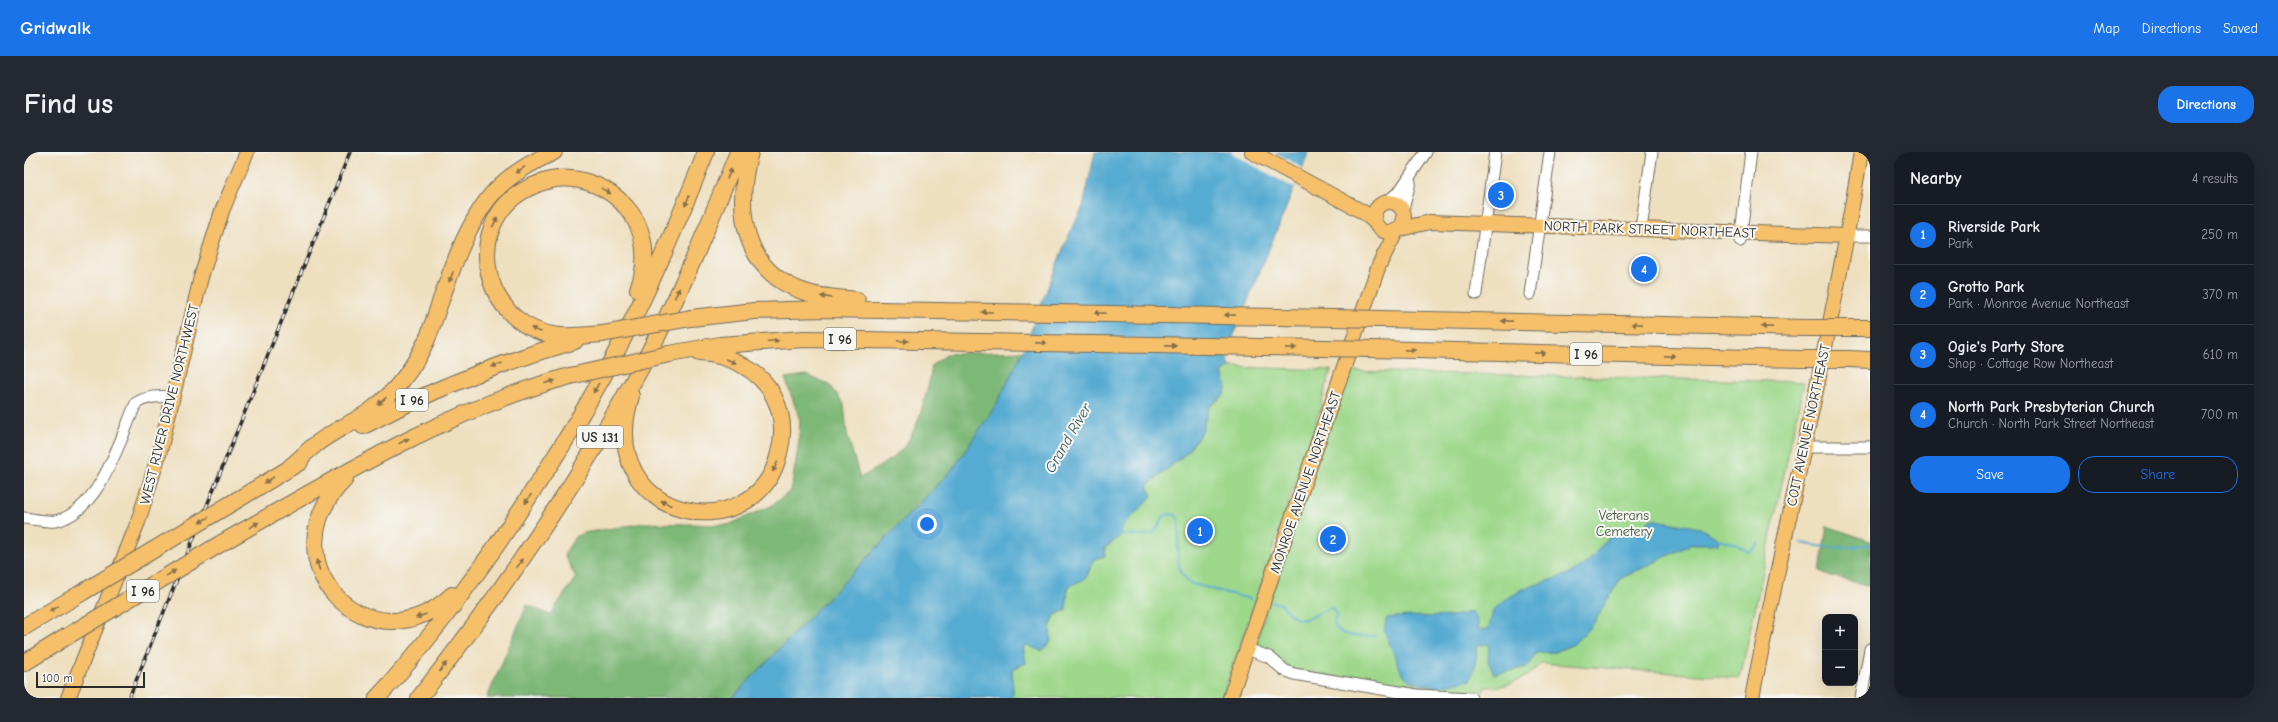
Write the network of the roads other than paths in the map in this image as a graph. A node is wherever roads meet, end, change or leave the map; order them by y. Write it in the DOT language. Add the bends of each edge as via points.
graph roads {
  1 [pos="247,152"];
  2 [pos="554,152"];
  3 [pos="706,152"];
  4 [pos="738,152"];
  5 [pos="750,152"];
  6 [pos="1252,152"];
  7 [pos="1426,152"];
  8 [pos="1495,152"];
  9 [pos="1550,152"];
  10 [pos="1652,152"];
  11 [pos="1752,152"];
  12 [pos="1861,152"];
  13 [pos="1412,174"];
  14 [pos="1345,203"];
  15 [pos="1383,204"];
  16 [pos="1403,210"];
  17 [pos="1430,222"];
  18 [pos="1486,224"];
  19 [pos="1376,225"];
  20 [pos="1540,225"];
  21 [pos="1399,229"];
  22 [pos="1641,229"];
  23 [pos="1740,236"];
  24 [pos="1847,236"];
  25 [pos="1870,236"];
  26 [pos="1379,265"];
  27 [pos="1476,294"];
  28 [pos="1530,294"];
  29 [pos="962,312"];
  30 [pos="1862,328"];
  31 [pos="602,334"];
  32 [pos="674,353"];
  33 [pos="615,354"];
  34 [pos="1870,360"];
  35 [pos="638,372"];
  36 [pos="173,396"];
  37 [pos="1804,447"];
  38 [pos="1870,447"];
  39 [pos="378,454"];
  40 [pos="290,467"];
  41 [pos="24,518"];
  42 [pos="475,576"];
  43 [pos="24,627"];
  44 [pos="1247,648"];
  45 [pos="1870,649"];
  46 [pos="24,663"];
  47 [pos="68,698"];
  48 [pos="377,698"];
  49 [pos="419,698"];
  50 [pos="1230,698"];
  51 [pos="1471,698"];
  52 [pos="1752,698"];
  53 [pos="1861,698"];
  1 -- 36 [label="main road, WEST RIVER DRIVE NORTHWEST" via="222,212 201,277"];
  2 -- 40 [label="highway, one-way" via="519,170 501,184 474,221 420,355 391,394 370,411 316,444"];
  3 -- 33 [label="highway, US 131, one-way" via="685,206"];
  35 -- 4 [label="highway, US 131, one-way" via="690,265"];
  29 -- 5 [label="highway, one-way" via="919,304 822,296 804,292 769,270 757,254 745,229 742,192"];
  6 -- 14 [label="main road"];
  7 -- 13 [label="street"];
  8 -- 18 [label="street"];
  9 -- 20 [label="street"];
  10 -- 22 [label="street"];
  11 -- 23 [label="street"];
  12 -- 24 [label="main road, COIT AVENUE NORTHEAST"];
  13 -- 15 [label="street" via="1394,198"];
  13 -- 16 [label="street"];
  14 -- 15 [label="main road"];
  14 -- 19 [label="main road" via="1363,212"];
  15 -- 16 [label="main road" via="1395,203"];
  15 -- 19 [label="main road" via="1375,212"];
  16 -- 17 [label="main road, NORTH PARK STREET NORTHEAST"];
  16 -- 21 [label="main road" via="1404,220"];
  17 -- 18 [label="main road, NORTH PARK STREET NORTHEAST"];
  17 -- 21 [label="main road, NORTH PARK STREET NORTHEAST"];
  18 -- 20 [label="main road, NORTH PARK STREET NORTHEAST"];
  18 -- 27 [label="street"];
  19 -- 21 [label="main road" via="1389,233"];
  19 -- 26 [label="main road, MONROE AVENUE NORTHEAST" via="1380,240"];
  20 -- 22 [label="main road, NORTH PARK STREET NORTHEAST"];
  20 -- 28 [label="street"];
  21 -- 26 [label="main road, MONROE AVENUE NORTHEAST"];
  22 -- 23 [label="main road, NORTH PARK STREET NORTHEAST"];
  23 -- 24 [label="main road, NORTH PARK STREET NORTHEAST"];
  24 -- 25 [label="street, NORTH PARK STREET NORTHEAST"];
  24 -- 37 [label="main road, COIT AVENUE NORTHEAST"];
  26 -- 44 [label="main road, MONROE AVENUE NORTHEAST"];
  30 -- 29 [label="highway, I 96, one-way, bridge"];
  29 -- 31 [label="highway, I 96, bridge" via="799,309 754,311 690,318"];
  31 -- 33 [label="highway, one-way" via="559,336 536,330 515,318 498,299 487,266 489,238 503,209 531,186 560,179 594,184 620,201 638,225 644,251 644,270"];
  31 -- 40 [label="highway, I 96, one-way" via="508,361 412,400"];
  32 -- 34 [label="highway, I 96, one-way, bridge" via="720,345 804,339"];
  32 -- 35 [label="highway, one-way" via="707,353 728,359 756,374 767,385 774,398 780,414 783,437 777,464 764,486 746,501 723,511 700,513 678,509 647,491 626,453 624,428"];
  39 -- 32 [label="highway, I 96, one-way, bridge" via="425,430 533,386"];
  33 -- 42 [label="highway, US 131, one-way" via="567,437"];
  49 -- 35 [label="highway, US 131, one-way" via="537,539 572,486"];
  36 -- 41 [label="street" via="153,396 136,403 99,487 88,502 78,510 54,521"];
  36 -- 47 [label="main road, WEST RIVER DRIVE NORTHWEST" via="160,451 138,522"];
  37 -- 38 [label="street"];
  37 -- 52 [label="main road, COIT AVENUE NORTHEAST" via="1785,528"];
  42 -- 39 [label="highway, one-way" via="437,608 411,620 390,622 372,618 357,613 333,595 317,564 314,544 320,511 330,493"];
  46 -- 39 [label="highway, I 96, one-way, bridge" via="220,544"];
  40 -- 43 [label="highway, I 96, one-way, bridge"];
  42 -- 48 [label="highway, US 131" via="435,629"];
  44 -- 50 [label="main road, MONROE AVENUE NORTHEAST"];
  44 -- 51 [label="street" via="1269,657 1287,672 1294,674 1417,694"];
  45 -- 53 [label="street"];
}
